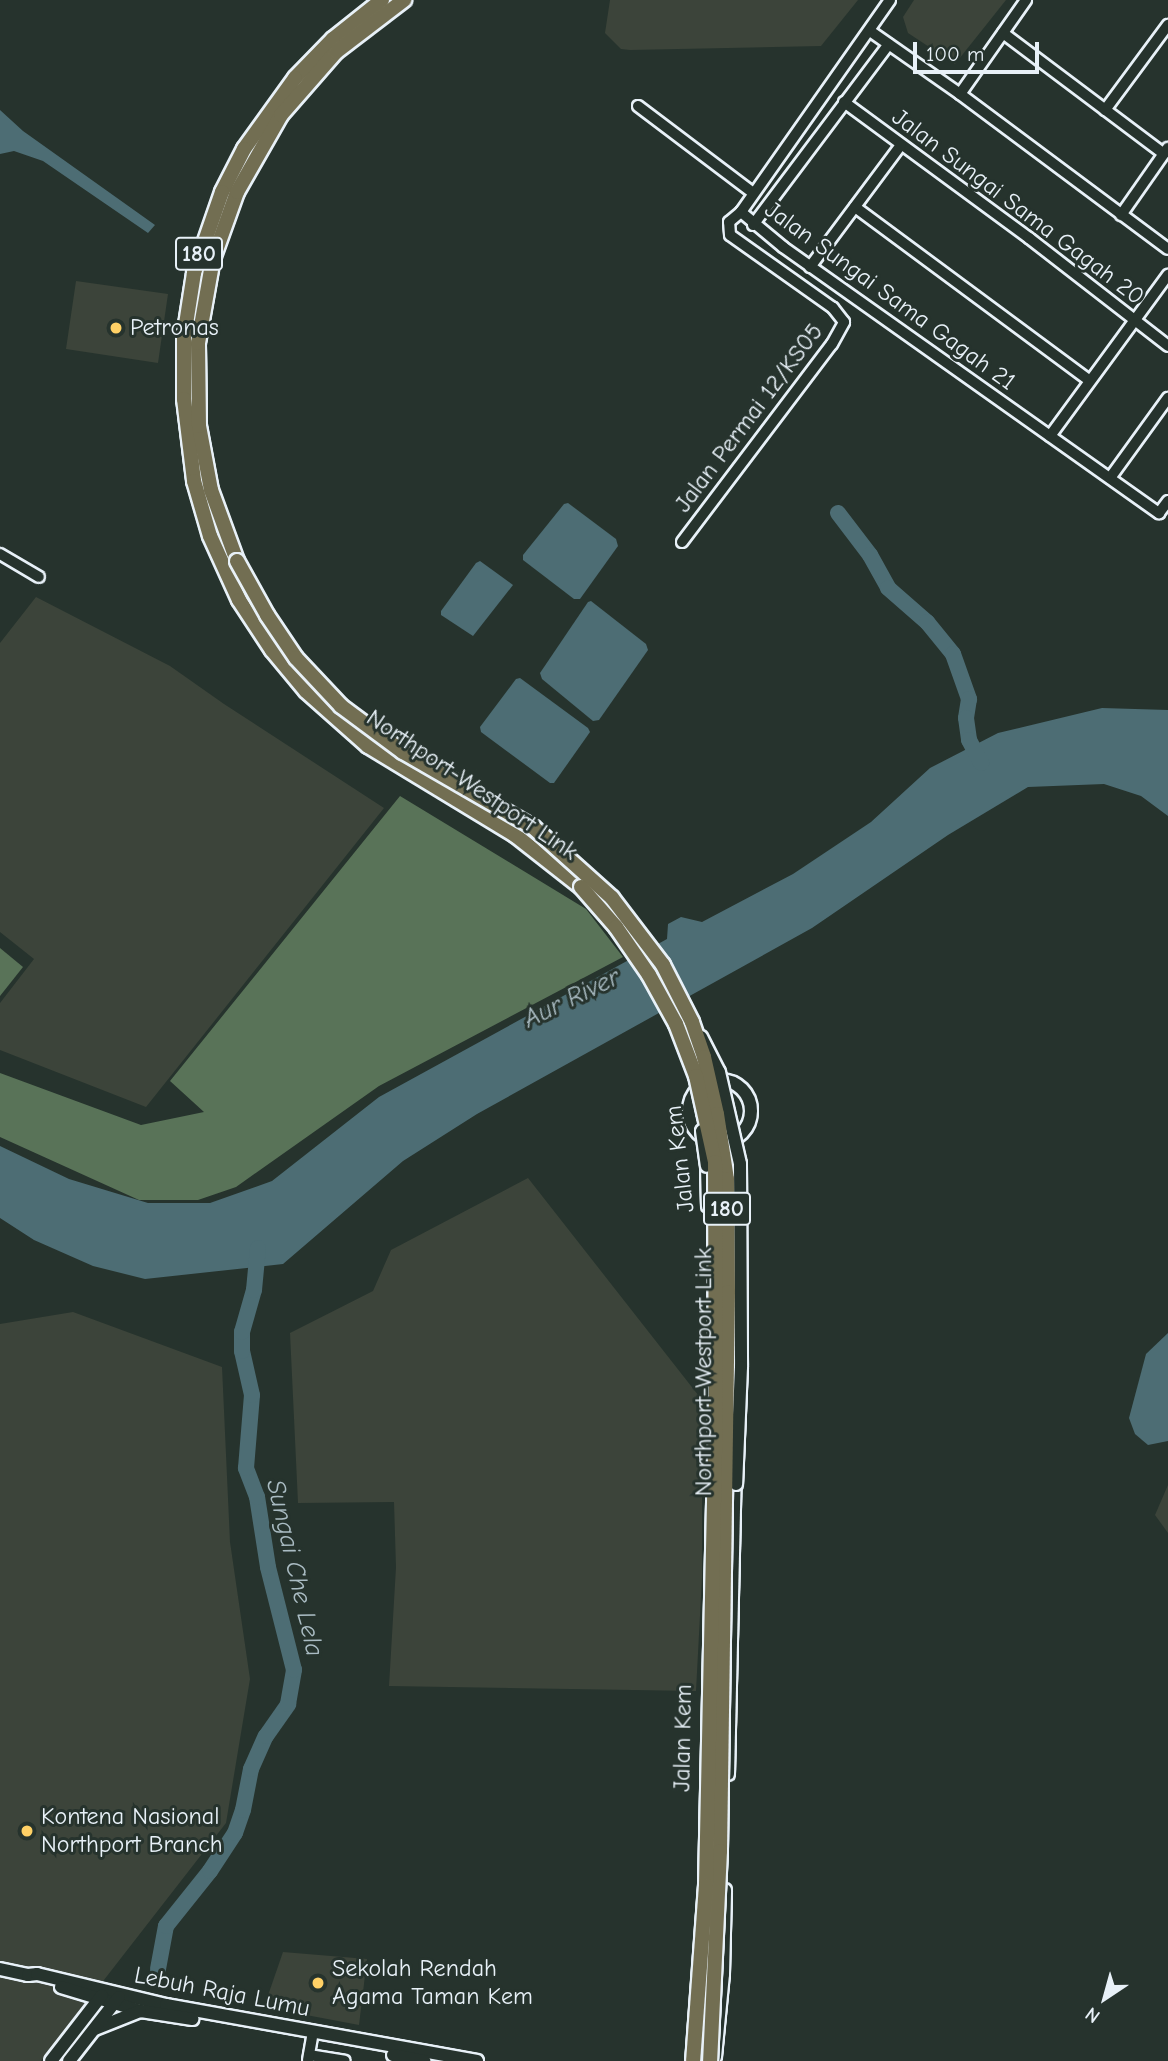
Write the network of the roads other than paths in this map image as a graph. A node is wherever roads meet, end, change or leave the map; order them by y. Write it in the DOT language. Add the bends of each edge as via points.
graph roads {
  1 [pos="382,0"];
  2 [pos="404,0"];
  3 [pos="890,0"];
  4 [pos="1026,0"];
  5 [pos="1168,25"];
  6 [pos="870,31"];
  7 [pos="1003,33"];
  8 [pos="889,44"];
  9 [pos="960,94"];
  10 [pos="844,102"];
  11 [pos="638,106"];
  12 [pos="1105,110"];
  13 [pos="901,145"];
  14 [pos="1166,151"];
  15 [pos="753,193"];
  16 [pos="855,207"];
  17 [pos="741,212"];
  18 [pos="1121,215"];
  19 [pos="753,225"];
  20 [pos="1168,249"];
  21 [pos="810,267"];
  22 [pos="1168,275"];
  23 [pos="1135,321"];
  24 [pos="1168,346"];
  25 [pos="1090,381"];
  26 [pos="1168,398"];
  27 [pos="1050,436"];
  28 [pos="1110,478"];
  29 [pos="1168,501"];
  30 [pos="682,542"];
  31 [pos="0,554"];
  32 [pos="230,564"];
  33 [pos="39,577"];
  34 [pos="692,1022"];
  35 [pos="676,1024"];
  36 [pos="709,1140"];
  37 [pos="730,1141"];
  38 [pos="711,1416"];
  39 [pos="736,1484"];
  40 [pos="0,1969"];
  41 [pos="103,1994"];
  42 [pos="118,1998"];
  43 [pos="141,2011"];
  44 [pos="93,2030"];
  45 [pos="313,2036"];
  46 [pos="309,2058"];
  47 [pos="51,2061"];
  48 [pos="69,2061"];
  49 [pos="345,2061"];
  50 [pos="424,2061"];
  51 [pos="477,2061"];
  52 [pos="692,2061"];
  53 [pos="712,2061"];
  1 -- 32 [label="main road, Northport-Westport Link / 180" via="312,58 261,122 230,175 194,272 183,358 188,448 201,507"];
  2 -- 32 [label="main road, Northport-Westport Link / 180" via="336,52 281,115 237,192 213,259 198,343 199,426"];
  3 -- 6 [label="street, Jalan Sungai Sama Gagah 21"];
  4 -- 7 [label="street"];
  5 -- 12 [label="street"];
  6 -- 8 [label="street"];
  6 -- 15 [label="street, Jalan Sungai Sama Gagah 21"];
  7 -- 9 [label="street"];
  7 -- 12 [label="street"];
  8 -- 9 [label="street"];
  8 -- 10 [label="street"];
  9 -- 18 [label="street"];
  10 -- 13 [label="street, Jalan Sungai Sama Gagah 20"];
  10 -- 19 [label="street"];
  11 -- 15 [label="street"];
  12 -- 14 [label="street"];
  13 -- 16 [label="street"];
  13 -- 23 [label="street, Jalan Sungai Sama Gagah 20"];
  14 -- 18 [label="street"];
  15 -- 17 [label="street, Jalan Sungai Sama Gagah 21"];
  16 -- 21 [label="street"];
  16 -- 25 [label="street"];
  17 -- 19 [label="street, Jalan Sungai Sama Gagah 21"];
  17 -- 30 [label="street, Jalan Permai 12/KS05" via="729,222 730,235 833,308 844,322"];
  18 -- 20 [label="street"];
  19 -- 21 [label="street, Jalan Sungai Sama Gagah 21"];
  21 -- 27 [label="street, Jalan Sungai Sama Gagah 21"];
  22 -- 23 [label="street"];
  23 -- 24 [label="street, Jalan Sungai Sama Gagah 20"];
  23 -- 25 [label="street"];
  25 -- 27 [label="street"];
  26 -- 28 [label="street"];
  27 -- 28 [label="street, Jalan Sungai Sama Gagah 21"];
  28 -- 29 [label="street, Jalan Sungai Sama Gagah 21" via="1159,513"];
  31 -- 33 [label="street"];
  32 -- 34 [label="main road, Northport-Westport Link / 180, bridge" via="296,658 341,706 403,752 533,827 612,898 663,965"];
  32 -- 35 [label="main road, Northport-Westport Link / 180, bridge" via="259,633 326,712 386,759 515,835 581,887 616,927"];
  34 -- 39 [label="street, Jalan Kem, bridge" via="719,1072 740,1164"];
  34 -- 53 [label="main road, Northport-Westport Link / 180, bridge" via="717,1114 727,1179 720,1851"];
  35 -- 38 [label="street, Jalan Kem, bridge" via="707,1166"];
  35 -- 52 [label="main road, Northport-Westport Link / 180, bridge" via="696,1076 708,1126 717,1202 706,1885"];
  36 -- 37 [label="street"];
  36 -- 37 [label="street" via="693,1128 691,1099 704,1084 724,1081 741,1089 751,1113 745,1129"];
  36 -- 38 [label="street, Jalan Kem" via="714,1216"];
  37 -- 39 [label="street, Jalan Kem"];
  38 -- 52 [label="street, Jalan Kem"];
  39 -- 53 [label="street, Jalan Kem" via="723,1974"];
  40 -- 41 [label="street" via="38,1982"];
  41 -- 42 [label="street"];
  41 -- 47 [label="street"];
  42 -- 43 [label="street, Lebuh Raja Lumu"];
  42 -- 44 [label="street"];
  42 -- 45 [label="street, Lebuh Raja Lumu"];
  43 -- 44 [label="street"];
  43 -- 45 [label="street, Lebuh Raja Lumu"];
  44 -- 48 [label="street"];
  45 -- 46 [label="street"];
  45 -- 50 [label="street, Lebuh Raja Lumu"];
  45 -- 51 [label="street, Lebuh Raja Lumu"];
  46 -- 49 [label="street"];
}
